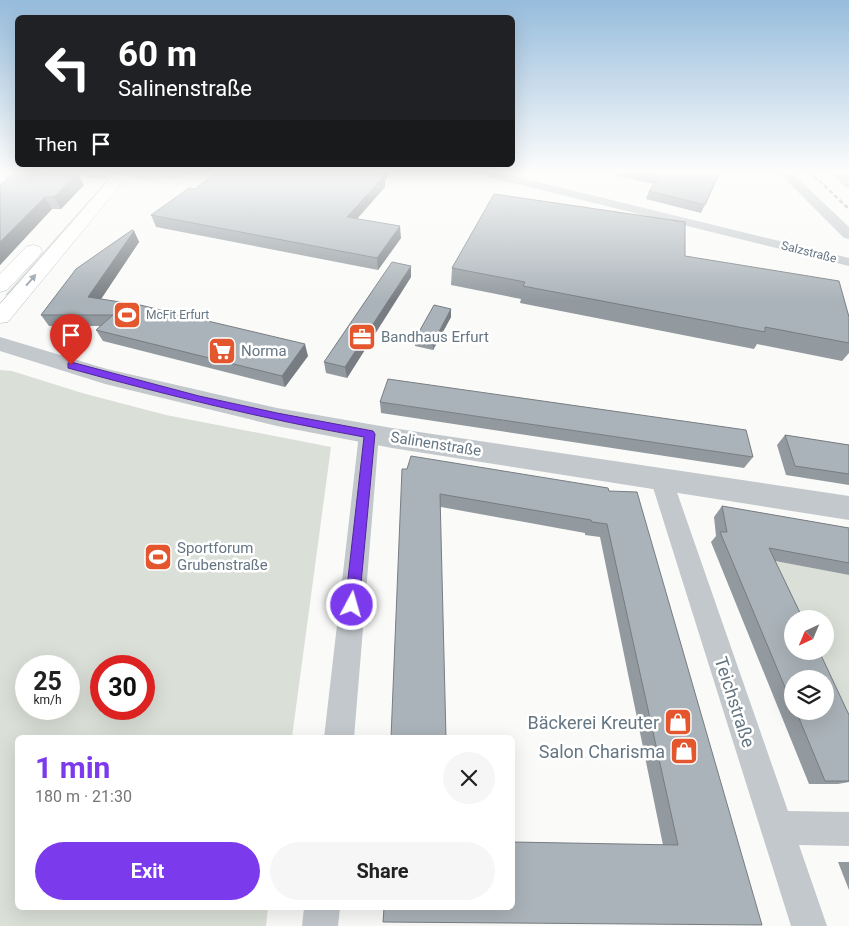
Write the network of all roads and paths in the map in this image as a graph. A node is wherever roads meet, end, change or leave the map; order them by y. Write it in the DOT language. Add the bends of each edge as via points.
graph roads {
  1 [pos="69,214"];
  2 [pos="88,214"];
  3 [pos="660,214"];
  4 [pos="828,214"];
  5 [pos="849,235"];
  6 [pos="849,262"];
  7 [pos="0,286"];
  8 [pos="0,317"];
  9 [pos="0,344"];
  10 [pos="369,434"];
  11 [pos="661,478"];
  12 [pos="849,508"];
  13 [pos="339,735"];
  14 [pos="776,828"];
  15 [pos="849,829"];
  16 [pos="322,910"];
  17 [pos="320,926"];
  18 [pos="809,926"];
  1 -- 7 [label="main road"];
  8 -- 2 [label="main road, one-way"];
  3 -- 6 [label="street, Salzstraße"];
  4 -- 5 [label="street"];
  9 -- 10 [label="street, Salinenstraße" via="180,395"];
  10 -- 11 [label="street, Salinenstraße"];
  10 -- 13 [label="street"];
  11 -- 12 [label="street, Salinenstraße"];
  11 -- 14 [label="street, Teichstraße"];
  14 -- 15 [label="street"];
  14 -- 18 [label="street, Teichstraße"];
  16 -- 17 [label="street"];
}
